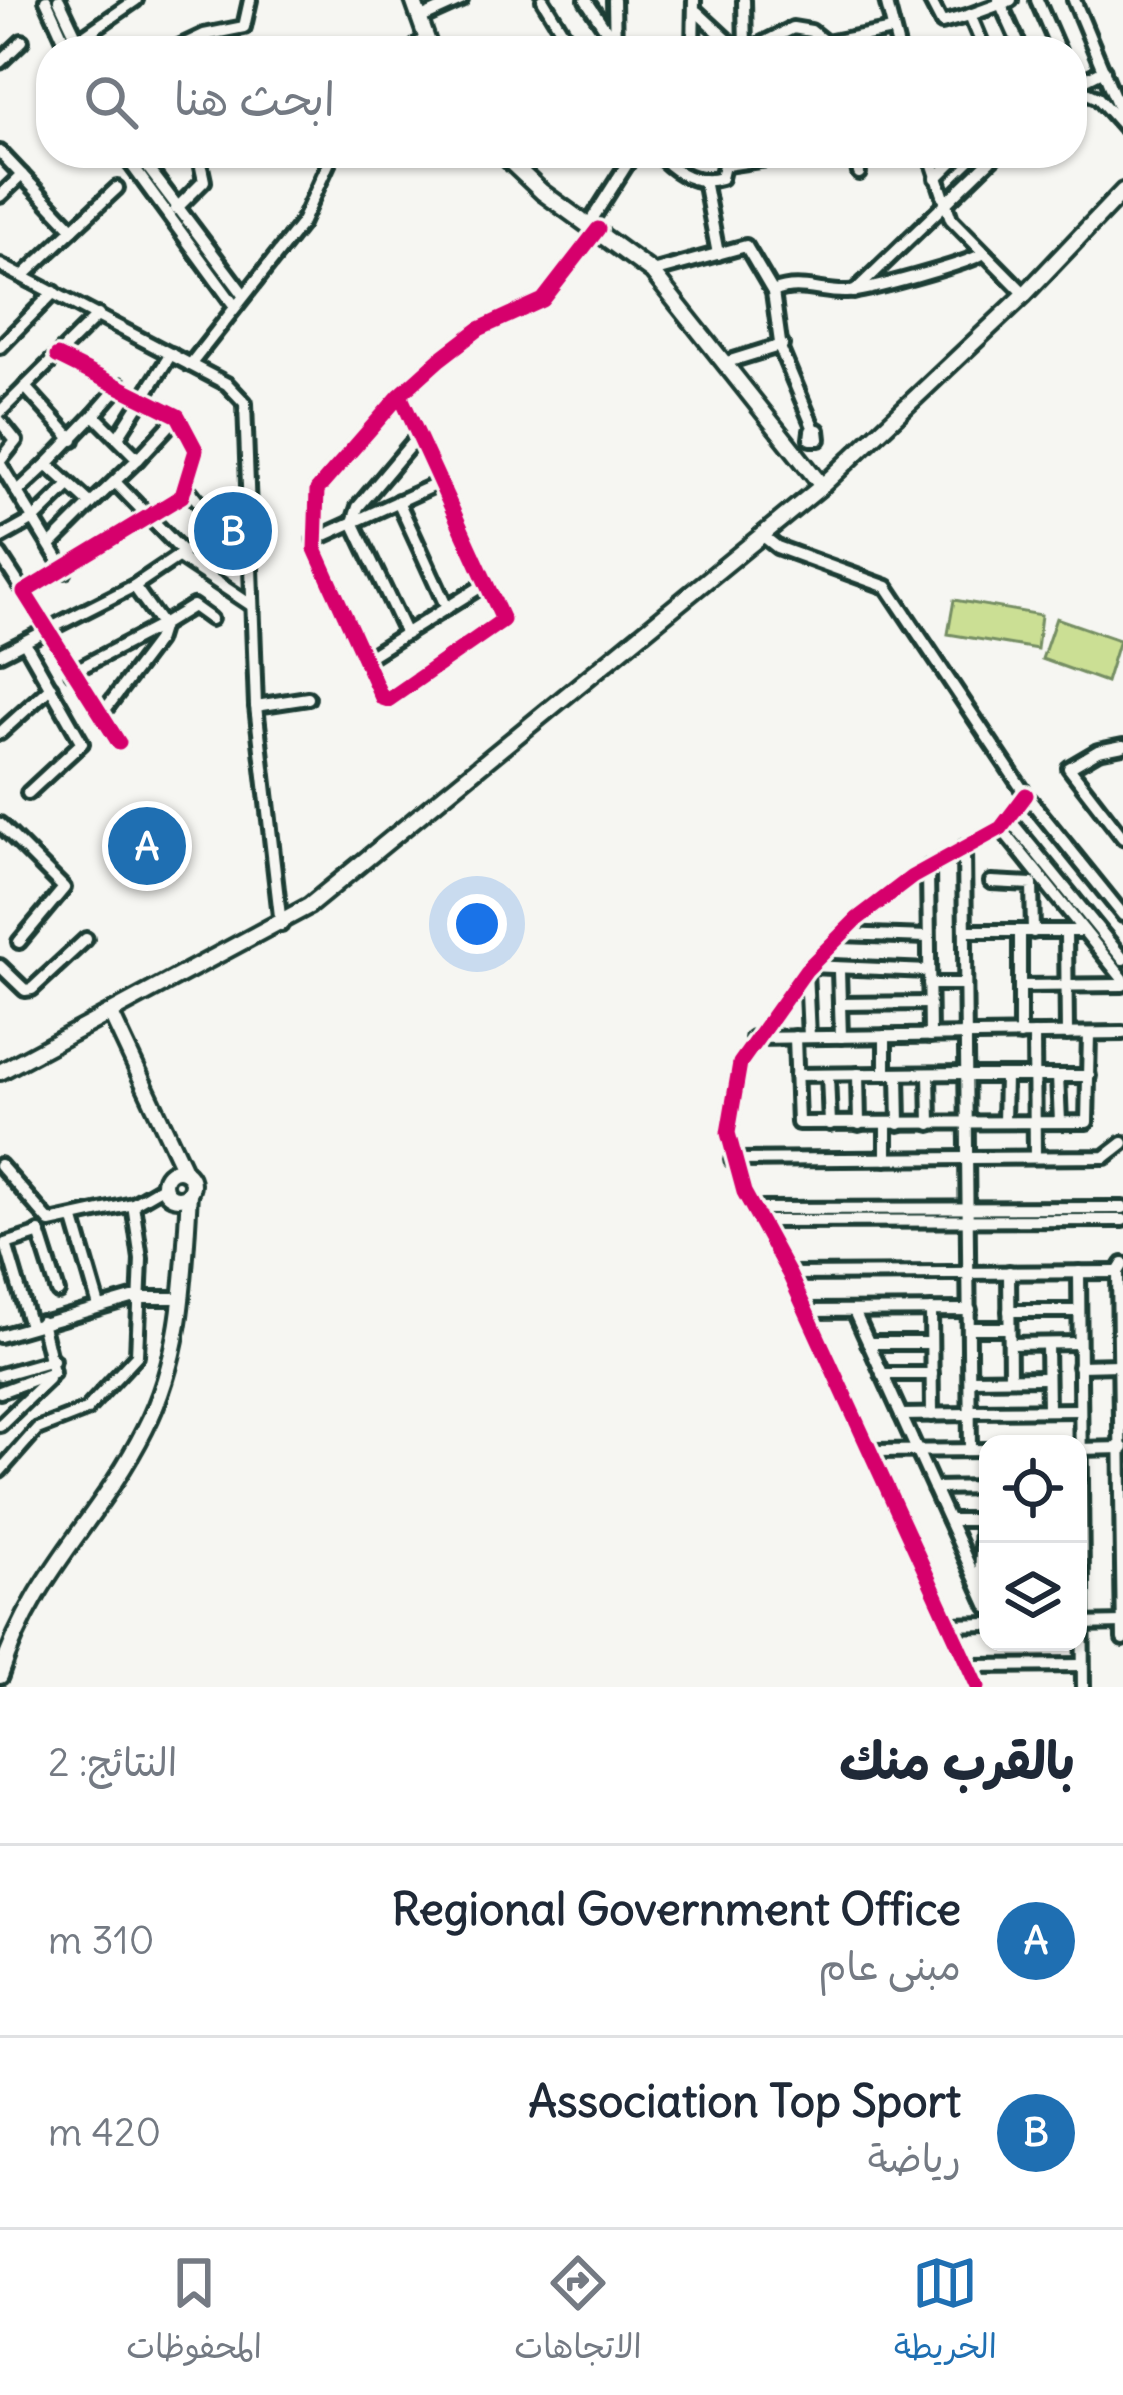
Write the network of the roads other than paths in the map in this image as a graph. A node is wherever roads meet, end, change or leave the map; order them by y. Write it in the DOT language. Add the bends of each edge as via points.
graph roads {
  1 [pos="46,0"];
  2 [pos="59,0"];
  3 [pos="136,0"];
  4 [pos="250,0"];
  5 [pos="413,0"];
  6 [pos="543,0"];
  7 [pos="586,0"];
  8 [pos="614,0"];
  9 [pos="744,0"];
  10 [pos="886,0"];
  11 [pos="930,0"];
  12 [pos="1037,0"];
  13 [pos="1074,0"];
  14 [pos="1004,1"];
  15 [pos="454,2"];
  16 [pos="116,5"];
  17 [pos="696,6"];
  18 [pos="970,15"];
  19 [pos="419,19"];
  20 [pos="892,30"];
  21 [pos="62,36"];
  22 [pos="76,36"];
  23 [pos="88,36"];
  24 [pos="217,36"];
  25 [pos="426,36"];
  26 [pos="565,36"];
  27 [pos="608,36"];
  28 [pos="615,36"];
  29 [pos="694,36"];
  30 [pos="728,36"];
  31 [pos="744,36"];
  32 [pos="776,36"];
  33 [pos="815,36"];
  34 [pos="867,36"];
  35 [pos="894,36"];
  36 [pos="979,36"];
  37 [pos="1017,36"];
  38 [pos="1053,36"];
  39 [pos="22,41"];
  40 [pos="0,62"];
  41 [pos="1104,70"];
  42 [pos="1087,77"];
  43 [pos="1087,91"];
  44 [pos="1123,122"];
  45 [pos="0,152"];
  46 [pos="135,168"];
  47 [pos="148,168"];
  48 [pos="201,168"];
  49 [pos="326,168"];
  50 [pos="517,168"];
  51 [pos="626,168"];
  52 [pos="675,168"];
  53 [pos="724,168"];
  54 [pos="858,168"];
  55 [pos="933,168"];
  56 [pos="946,168"];
  57 [pos="983,168"];
  58 [pos="859,172"];
  59 [pos="22,175"];
  60 [pos="936,178"];
  61 [pos="704,180"];
  62 [pos="117,188"];
  63 [pos="1123,191"];
  64 [pos="0,196"];
  65 [pos="944,207"];
  66 [pos="176,208"];
  67 [pos="593,226"];
  68 [pos="73,229"];
  69 [pos="718,254"];
  70 [pos="982,254"];
  71 [pos="11,270"];
  72 [pos="652,272"];
  73 [pos="0,281"];
  74 [pos="55,292"];
  75 [pos="773,292"];
  76 [pos="854,292"];
  77 [pos="1025,294"];
  78 [pos="239,300"];
  79 [pos="98,316"];
  80 [pos="782,345"];
  81 [pos="0,347"];
  82 [pos="171,354"];
  83 [pos="57,356"];
  84 [pos="727,362"];
  85 [pos="190,365"];
  86 [pos="120,385"];
  87 [pos="25,387"];
  88 [pos="400,394"];
  89 [pos="145,399"];
  90 [pos="94,415"];
  91 [pos="178,416"];
  92 [pos="0,417"];
  93 [pos="814,429"];
  94 [pos="418,436"];
  95 [pos="118,437"];
  96 [pos="73,440"];
  97 [pos="138,459"];
  98 [pos="0,462"];
  99 [pos="47,464"];
  100 [pos="115,482"];
  101 [pos="439,482"];
  102 [pos="69,485"];
  103 [pos="822,486"];
  104 [pos="188,489"];
  105 [pos="16,492"];
  106 [pos="398,501"];
  107 [pos="91,504"];
  108 [pos="248,510"];
  109 [pos="152,516"];
  110 [pos="34,519"];
  111 [pos="353,522"];
  112 [pos="220,529"];
  113 [pos="763,536"];
  114 [pos="0,538"];
  115 [pos="314,540"];
  116 [pos="50,545"];
  117 [pos="0,555"];
  118 [pos="182,555"];
  119 [pos="64,571"];
  120 [pos="484,584"];
  121 [pos="134,586"];
  122 [pos="24,592"];
  123 [pos="251,605"];
  124 [pos="447,608"];
  125 [pos="212,619"];
  126 [pos="162,625"];
  127 [pos="47,631"];
  128 [pos="406,634"];
  129 [pos="25,643"];
  130 [pos="0,654"];
  131 [pos="365,659"];
  132 [pos="72,672"];
  133 [pos="52,687"];
  134 [pos="308,698"];
  135 [pos="256,706"];
  136 [pos="101,716"];
  137 [pos="0,734"];
  138 [pos="119,742"];
  139 [pos="1123,746"];
  140 [pos="28,793"];
  141 [pos="1026,795"];
  142 [pos="0,824"];
  143 [pos="1005,824"];
  144 [pos="1123,838"];
  145 [pos="964,847"];
  146 [pos="928,867"];
  147 [pos="991,882"];
  148 [pos="1123,915"];
  149 [pos="281,925"];
  150 [pos="965,931"];
  151 [pos="1084,931"];
  152 [pos="1027,932"];
  153 [pos="1066,932"];
  154 [pos="841,934"];
  155 [pos="928,937"];
  156 [pos="86,939"];
  157 [pos="19,942"];
  158 [pos="1119,958"];
  159 [pos="0,966"];
  160 [pos="807,968"];
  161 [pos="838,971"];
  162 [pos="929,977"];
  163 [pos="1123,982"];
  164 [pos="965,984"];
  165 [pos="1020,986"];
  166 [pos="1066,986"];
  167 [pos="929,1003"];
  168 [pos="840,1004"];
  169 [pos="111,1014"];
  170 [pos="1020,1034"];
  171 [pos="1034,1034"];
  172 [pos="1066,1034"];
  173 [pos="1089,1034"];
  174 [pos="1123,1034"];
  175 [pos="965,1035"];
  176 [pos="841,1036"];
  177 [pos="885,1036"];
  178 [pos="930,1036"];
  179 [pos="802,1037"];
  180 [pos="753,1038"];
  181 [pos="0,1072"];
  182 [pos="929,1073"];
  183 [pos="891,1074"];
  184 [pos="796,1075"];
  185 [pos="828,1075"];
  186 [pos="858,1075"];
  187 [pos="966,1075"];
  188 [pos="1004,1076"];
  189 [pos="1035,1076"];
  190 [pos="1058,1076"];
  191 [pos="1090,1076"];
  192 [pos="1004,1122"];
  193 [pos="1036,1122"];
  194 [pos="1060,1122"];
  195 [pos="967,1123"];
  196 [pos="830,1124"];
  197 [pos="860,1124"];
  198 [pos="892,1124"];
  199 [pos="930,1124"];
  200 [pos="165,1134"];
  201 [pos="1123,1143"];
  202 [pos="1035,1157"];
  203 [pos="967,1158"];
  204 [pos="886,1159"];
  205 [pos="732,1160"];
  206 [pos="0,1165"];
  207 [pos="184,1172"];
  208 [pos="167,1186"];
  209 [pos="189,1193"];
  210 [pos="133,1204"];
  211 [pos="1123,1208"];
  212 [pos="969,1214"];
  213 [pos="758,1215"];
  214 [pos="74,1220"];
  215 [pos="1123,1220"];
  216 [pos="42,1227"];
  217 [pos="184,1238"];
  218 [pos="1120,1268"];
  219 [pos="1009,1272"];
  220 [pos="1078,1272"];
  221 [pos="969,1273"];
  222 [pos="789,1274"];
  223 [pos="58,1292"];
  224 [pos="141,1298"];
  225 [pos="183,1298"];
  226 [pos="99,1306"];
  227 [pos="931,1310"];
  228 [pos="970,1310"];
  229 [pos="1079,1310"];
  230 [pos="806,1311"];
  231 [pos="854,1311"];
  232 [pos="1009,1311"];
  233 [pos="36,1324"];
  234 [pos="970,1328"];
  235 [pos="1010,1328"];
  236 [pos="0,1336"];
  237 [pos="868,1343"];
  238 [pos="932,1343"];
  239 [pos="1079,1343"];
  240 [pos="1010,1344"];
  241 [pos="1047,1344"];
  242 [pos="1119,1365"];
  243 [pos="53,1366"];
  244 [pos="1079,1366"];
  245 [pos="932,1373"];
  246 [pos="882,1374"];
  247 [pos="0,1375"];
  248 [pos="970,1378"];
  249 [pos="1010,1378"];
  250 [pos="1047,1378"];
  251 [pos="0,1392"];
  252 [pos="1048,1410"];
  253 [pos="1080,1410"];
  254 [pos="970,1413"];
  255 [pos="901,1415"];
  256 [pos="932,1415"];
  257 [pos="0,1425"];
  258 [pos="1079,1435"];
  259 [pos="1087,1448"];
  260 [pos="1122,1448"];
  261 [pos="970,1450"];
  262 [pos="979,1450"];
  263 [pos="871,1451"];
  264 [pos="917,1451"];
  265 [pos="1,1467"];
  266 [pos="979,1487"];
  267 [pos="934,1488"];
  268 [pos="949,1520"];
  269 [pos="979,1520"];
  270 [pos="979,1578"];
  271 [pos="1123,1623"];
  272 [pos="950,1624"];
  273 [pos="979,1624"];
  274 [pos="1087,1624"];
  275 [pos="1123,1640"];
  276 [pos="1081,1651"];
  277 [pos="1082,1665"];
  278 [pos="968,1666"];
  279 [pos="0,1676"];
  280 [pos="978,1687"];
  281 [pos="1083,1687"];
  1 -- 21 [label="street"];
  2 -- 22 [label="street"];
  3 -- 16 [label="street"];
  4 -- 24 [label="street" via="244,27"];
  5 -- 19 [label="main road"];
  6 -- 26 [label="street"];
  7 -- 27 [label="street"];
  8 -- 28 [label="street"];
  9 -- 31 [label="street"];
  10 -- 20 [label="street"];
  11 -- 18 [label="street" via="944,24"];
  12 -- 38 [label="street"];
  13 -- 41 [label="street"];
  14 -- 18 [label="street"];
  14 -- 37 [label="street"];
  15 -- 19 [label="street"];
  16 -- 23 [label="street"];
  17 -- 29 [label="street"];
  17 -- 30 [label="street"];
  18 -- 36 [label="street"];
  19 -- 25 [label="main road"];
  20 -- 34 [label="street"];
  20 -- 35 [label="street"];
  32 -- 33 [label="street" via="793,28"];
  39 -- 40 [label="street"];
  41 -- 42 [label="street"];
  41 -- 44 [label="street"];
  43 -- 44 [label="street"];
  45 -- 59 [label="street"];
  46 -- 78 [label="street"];
  47 -- 66 [label="street"];
  48 -- 66 [label="street" via="204,181"];
  49 -- 78 [label="street" via="306,215"];
  50 -- 67 [label="main road"];
  51 -- 67 [label="street"];
  52 -- 61 [label="street"];
  53 -- 61 [label="street" via="721,178"];
  54 -- 58 [label="street"];
  55 -- 60 [label="street"];
  56 -- 60 [label="street"];
  57 -- 65 [label="street"];
  59 -- 64 [label="street"];
  59 -- 68 [label="street"];
  60 -- 65 [label="street"];
  61 -- 69 [label="street"];
  62 -- 68 [label="street"];
  63 -- 77 [label="main road"];
  65 -- 70 [label="street"];
  65 -- 76 [label="street"];
  66 -- 78 [label="street"];
  67 -- 72 [label="main road"];
  67 -- 88 [label="street" via="532,309 464,339"];
  68 -- 71 [label="street"];
  69 -- 72 [label="street"];
  69 -- 75 [label="street" via="746,246"];
  70 -- 76 [label="street" via="957,268"];
  70 -- 77 [label="street"];
  71 -- 73 [label="street"];
  71 -- 74 [label="street"];
  72 -- 84 [label="main road"];
  74 -- 79 [label="street"];
  74 -- 81 [label="street"];
  75 -- 76 [label="street" via="790,285"];
  75 -- 80 [label="street"];
  77 -- 103 [label="main road"];
  78 -- 85 [label="street"];
  79 -- 82 [label="street"];
  79 -- 83 [label="street"];
  80 -- 84 [label="street"];
  80 -- 93 [label="street"];
  82 -- 85 [label="street"];
  82 -- 89 [label="street"];
  83 -- 86 [label="street"];
  83 -- 87 [label="street"];
  84 -- 103 [label="main road"];
  85 -- 108 [label="street" via="244,403"];
  86 -- 89 [label="street"];
  86 -- 90 [label="street"];
  87 -- 92 [label="street"];
  87 -- 96 [label="street"];
  88 -- 94 [label="street"];
  88 -- 115 [label="street" via="317,490"];
  89 -- 91 [label="street"];
  89 -- 95 [label="street"];
  90 -- 95 [label="street"];
  90 -- 96 [label="street"];
  91 -- 97 [label="street"];
  91 -- 104 [label="street" via="196,450"];
  92 -- 98 [label="street" via="16,445"];
  94 -- 101 [label="street"];
  94 -- 111 [label="street"];
  95 -- 97 [label="street"];
  96 -- 99 [label="street"];
  97 -- 100 [label="street"];
  98 -- 105 [label="street"];
  99 -- 102 [label="street"];
  99 -- 105 [label="street"];
  100 -- 107 [label="street"];
  100 -- 109 [label="street"];
  101 -- 106 [label="street"];
  101 -- 120 [label="street"];
  102 -- 107 [label="street"];
  102 -- 110 [label="street"];
  103 -- 113 [label="main road"];
  104 -- 109 [label="street"];
  104 -- 112 [label="street"];
  105 -- 110 [label="street"];
  106 -- 111 [label="street"];
  106 -- 124 [label="street"];
  107 -- 116 [label="street"];
  108 -- 112 [label="street"];
  108 -- 123 [label="street"];
  109 -- 118 [label="street"];
  109 -- 119 [label="street"];
  110 -- 114 [label="street"];
  110 -- 116 [label="street"];
  111 -- 115 [label="street"];
  111 -- 128 [label="street"];
  112 -- 118 [label="street"];
  113 -- 141 [label="street" via="887,587"];
  113 -- 149 [label="main road"];
  115 -- 131 [label="street"];
  116 -- 119 [label="street"];
  117 -- 122 [label="street"];
  118 -- 121 [label="street"];
  118 -- 123 [label="street"];
  119 -- 122 [label="street"];
  120 -- 124 [label="street"];
  120 -- 131 [label="street" via="502,625 388,700"];
  121 -- 126 [label="street"];
  121 -- 127 [label="street"];
  122 -- 127 [label="street"];
  123 -- 135 [label="street"];
  124 -- 128 [label="street"];
  125 -- 126 [label="street" via="193,606"];
  126 -- 132 [label="street"];
  126 -- 136 [label="street"];
  127 -- 129 [label="street"];
  127 -- 132 [label="street"];
  128 -- 131 [label="street"];
  129 -- 130 [label="street"];
  129 -- 133 [label="street"];
  132 -- 136 [label="street"];
  133 -- 137 [label="street"];
  133 -- 140 [label="street" via="82,743"];
  134 -- 135 [label="street"];
  135 -- 149 [label="street"];
  136 -- 138 [label="street"];
  139 -- 144 [label="street" via="1069,768"];
  141 -- 143 [label="street"];
  141 -- 148 [label="street"];
  142 -- 157 [label="street" via="64,889"];
  143 -- 145 [label="street"];
  143 -- 151 [label="street"];
  143 -- 158 [label="street"];
  145 -- 146 [label="street"];
  145 -- 150 [label="street"];
  146 -- 154 [label="street"];
  146 -- 155 [label="street"];
  147 -- 152 [label="street" via="1032,884"];
  149 -- 169 [label="main road"];
  150 -- 152 [label="street"];
  150 -- 164 [label="street"];
  151 -- 153 [label="street"];
  151 -- 158 [label="street"];
  152 -- 153 [label="street"];
  152 -- 165 [label="street"];
  153 -- 166 [label="street"];
  154 -- 155 [label="street"];
  154 -- 160 [label="street"];
  155 -- 162 [label="street"];
  156 -- 159 [label="street" via="32,989"];
  158 -- 163 [label="street"];
  160 -- 161 [label="street"];
  160 -- 179 [label="street"];
  160 -- 180 [label="street"];
  161 -- 162 [label="street"];
  161 -- 168 [label="street"];
  162 -- 164 [label="street"];
  162 -- 167 [label="street"];
  163 -- 166 [label="street"];
  164 -- 175 [label="street"];
  165 -- 166 [label="street"];
  165 -- 170 [label="street"];
  166 -- 172 [label="street"];
  167 -- 168 [label="street"];
  167 -- 178 [label="street"];
  168 -- 176 [label="street"];
  169 -- 181 [label="main road"];
  169 -- 200 [label="main road"];
  170 -- 171 [label="street"];
  170 -- 175 [label="street"];
  171 -- 172 [label="street"];
  171 -- 189 [label="street"];
  172 -- 173 [label="street"];
  173 -- 174 [label="street"];
  173 -- 191 [label="street"];
  175 -- 178 [label="street"];
  175 -- 187 [label="street"];
  176 -- 177 [label="street"];
  176 -- 179 [label="street"];
  177 -- 178 [label="street"];
  177 -- 183 [label="street"];
  179 -- 180 [label="street"];
  179 -- 184 [label="street"];
  180 -- 205 [label="street" via="734,1086"];
  182 -- 183 [label="street"];
  182 -- 187 [label="street"];
  182 -- 199 [label="street"];
  183 -- 186 [label="street"];
  183 -- 198 [label="street"];
  184 -- 185 [label="street"];
  184 -- 196 [label="street" via="798,1123"];
  185 -- 186 [label="street"];
  185 -- 196 [label="street"];
  186 -- 197 [label="street"];
  187 -- 188 [label="street"];
  187 -- 195 [label="street"];
  188 -- 189 [label="street"];
  188 -- 192 [label="street"];
  189 -- 190 [label="street"];
  189 -- 193 [label="street"];
  190 -- 191 [label="street"];
  190 -- 194 [label="street"];
  191 -- 194 [label="street" via="1089,1120"];
  192 -- 193 [label="street"];
  192 -- 195 [label="street"];
  193 -- 194 [label="street"];
  193 -- 202 [label="street"];
  195 -- 199 [label="street"];
  195 -- 203 [label="street"];
  196 -- 197 [label="street"];
  197 -- 198 [label="street"];
  198 -- 199 [label="street"];
  198 -- 204 [label="street"];
  200 -- 207 [label="main road"];
  200 -- 208 [label="main road"];
  201 -- 202 [label="street" via="1105,1157"];
  202 -- 203 [label="street"];
  203 -- 204 [label="street"];
  203 -- 212 [label="street"];
  204 -- 205 [label="street"];
  205 -- 213 [label="street"];
  206 -- 216 [label="street" via="34,1199"];
  207 -- 208 [label="main road"];
  207 -- 209 [label="main road"];
  208 -- 209 [label="main road"];
  208 -- 210 [label="street"];
  208 -- 217 [label="main road"];
  209 -- 217 [label="main road"];
  210 -- 214 [label="street"];
  210 -- 224 [label="street"];
  211 -- 212 [label="street"];
  212 -- 213 [label="street"];
  212 -- 215 [label="street"];
  212 -- 221 [label="street"];
  213 -- 222 [label="street"];
  214 -- 216 [label="street"];
  214 -- 226 [label="street"];
  216 -- 223 [label="street"];
  216 -- 233 [label="street" via="6,1244"];
  217 -- 225 [label="main road"];
  218 -- 220 [label="street"];
  218 -- 242 [label="street"];
  219 -- 220 [label="street"];
  219 -- 221 [label="street"];
  219 -- 232 [label="street"];
  220 -- 229 [label="street"];
  221 -- 222 [label="street"];
  221 -- 228 [label="street"];
  222 -- 230 [label="street"];
  224 -- 225 [label="street"];
  224 -- 226 [label="street"];
  224 -- 265 [label="street" via="140,1347 130,1363 75,1418 37,1429"];
  225 -- 279 [label="main road" via="168,1373 145,1430 31,1598"];
  226 -- 233 [label="street"];
  227 -- 228 [label="street"];
  227 -- 231 [label="street"];
  227 -- 238 [label="street"];
  228 -- 234 [label="street"];
  229 -- 232 [label="street"];
  229 -- 239 [label="street"];
  230 -- 231 [label="street"];
  230 -- 263 [label="street"];
  231 -- 237 [label="street"];
  232 -- 235 [label="street"];
  233 -- 236 [label="street"];
  233 -- 243 [label="street"];
  234 -- 235 [label="street"];
  234 -- 248 [label="street"];
  235 -- 240 [label="street"];
  237 -- 238 [label="street"];
  237 -- 246 [label="street"];
  238 -- 245 [label="street"];
  239 -- 241 [label="street"];
  239 -- 244 [label="street"];
  240 -- 241 [label="street"];
  240 -- 249 [label="street"];
  241 -- 250 [label="street"];
  242 -- 244 [label="street"];
  242 -- 260 [label="street"];
  243 -- 247 [label="street"];
  243 -- 251 [label="street"];
  243 -- 257 [label="street"];
  244 -- 253 [label="street"];
  245 -- 246 [label="street"];
  245 -- 256 [label="street"];
  246 -- 255 [label="street"];
  248 -- 249 [label="street"];
  248 -- 254 [label="street"];
  249 -- 250 [label="street"];
  250 -- 252 [label="street"];
  252 -- 253 [label="street"];
  252 -- 254 [label="street"];
  253 -- 258 [label="street"];
  254 -- 256 [label="street"];
  254 -- 261 [label="street"];
  255 -- 256 [label="street"];
  255 -- 264 [label="street"];
  259 -- 260 [label="street"];
  260 -- 271 [label="street"];
  261 -- 262 [label="street"];
  261 -- 264 [label="street"];
  263 -- 264 [label="street"];
  263 -- 272 [label="street"];
  264 -- 267 [label="street"];
  266 -- 267 [label="street"];
  267 -- 268 [label="street"];
  268 -- 269 [label="street"];
  268 -- 270 [label="street"];
  271 -- 274 [label="street"];
  271 -- 275 [label="street"];
  272 -- 273 [label="street"];
  272 -- 278 [label="street"];
  276 -- 277 [label="street"];
  277 -- 278 [label="street"];
  277 -- 281 [label="street"];
  278 -- 280 [label="street"];
}
